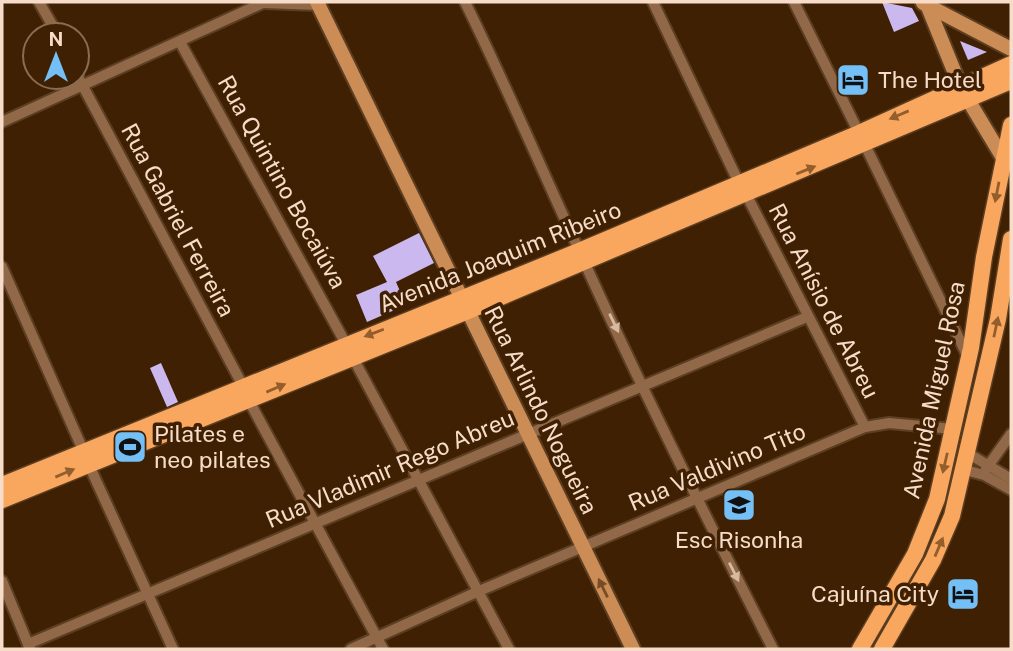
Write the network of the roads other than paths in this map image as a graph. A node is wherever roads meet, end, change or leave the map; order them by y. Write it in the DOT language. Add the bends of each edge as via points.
graph roads {
  1 [pos="39,2"];
  2 [pos="264,2"];
  3 [pos="465,2"];
  4 [pos="653,2"];
  5 [pos="794,2"];
  6 [pos="924,2"];
  7 [pos="317,3"];
  8 [pos="50,21"];
  9 [pos="180,42"];
  10 [pos="1011,49"];
  11 [pos="1011,64"];
  12 [pos="1011,81"];
  13 [pos="91,83"];
  14 [pos="74,91"];
  15 [pos="85,91"];
  16 [pos="965,95"];
  17 [pos="2,122"];
  18 [pos="1011,125"];
  19 [pos="862,139"];
  20 [pos="1003,158"];
  21 [pos="743,189"];
  22 [pos="1011,240"];
  23 [pos="581,256"];
  24 [pos="2,267"];
  25 [pos="464,305"];
  26 [pos="807,317"];
  27 [pos="349,350"];
  28 [pos="969,358"];
  29 [pos="644,385"];
  30 [pos="245,392"];
  31 [pos="865,427"];
  32 [pos="953,429"];
  33 [pos="528,434"];
  34 [pos="1011,434"];
  35 [pos="86,457"];
  36 [pos="967,462"];
  37 [pos="986,469"];
  38 [pos="1011,479"];
  39 [pos="419,480"];
  40 [pos="2,485"];
  41 [pos="1011,490"];
  42 [pos="697,498"];
  43 [pos="2,500"];
  44 [pos="313,524"];
  45 [pos="583,547"];
  46 [pos="2,581"];
  47 [pos="480,591"];
  48 [pos="147,594"];
  49 [pos="377,638"];
  50 [pos="29,647"];
  51 [pos="173,649"];
  52 [pos="351,649"];
  53 [pos="383,649"];
  54 [pos="509,649"];
  55 [pos="633,649"];
  56 [pos="774,649"];
  57 [pos="860,649"];
  58 [pos="882,649"];
  1 -- 8 [label="street"];
  2 -- 7 [label="street"];
  2 -- 9 [label="street"];
  3 -- 23 [label="street"];
  4 -- 21 [label="street, Rua Anísio de Abreu"];
  5 -- 19 [label="street"];
  6 -- 10 [label="street"];
  6 -- 16 [label="street"];
  7 -- 25 [label="street, Rua Arlindo Nogueira"];
  9 -- 13 [label="street"];
  9 -- 27 [label="street, Rua Quintino Bocaiúva"];
  11 -- 16 [label="main road, Avenida Joaquim Ribeiro"];
  12 -- 16 [label="main road, Avenida Joaquim Ribeiro"];
  14 -- 17 [label="street"];
  15 -- 30 [label="street, Rua Gabriel Ferreira"];
  16 -- 19 [label="main road, Avenida Joaquim Ribeiro"];
  16 -- 20 [label="street"];
  18 -- 20 [label="main road, Avenida Miguel Rosa"];
  19 -- 21 [label="main road, Avenida Joaquim Ribeiro"];
  19 -- 28 [label="street"];
  20 -- 28 [label="main road, Avenida Miguel Rosa, one-way"];
  21 -- 23 [label="main road, Avenida Joaquim Ribeiro"];
  21 -- 26 [label="street, Rua Anísio de Abreu"];
  36 -- 22 [label="main road, Avenida Miguel Rosa, one-way"];
  23 -- 25 [label="main road, Avenida Joaquim Ribeiro"];
  23 -- 29 [label="street, one-way"];
  24 -- 35 [label="street"];
  25 -- 27 [label="main road, Avenida Joaquim Ribeiro"];
  25 -- 33 [label="street, Rua Arlindo Nogueira"];
  26 -- 29 [label="street, Rua Vladimir Rego Abreu"];
  26 -- 31 [label="street, Rua Anísio de Abreu"];
  27 -- 30 [label="main road, Avenida Joaquim Ribeiro"];
  27 -- 39 [label="street, Rua Quintino Bocaiúva"];
  28 -- 32 [label="main road, Avenida Miguel Rosa"];
  29 -- 33 [label="street, Rua Vladimir Rego Abreu"];
  29 -- 42 [label="street"];
  30 -- 35 [label="main road, Avenida Joaquim Ribeiro"];
  30 -- 44 [label="street, Rua Gabriel Ferreira"];
  31 -- 32 [label="street, Rua Valdivino Tito" via="889,423"];
  31 -- 42 [label="street, Rua Valdivino Tito"];
  32 -- 57 [label="main road, Avenida Miguel Rosa, one-way" via="924,535"];
  33 -- 39 [label="street, Rua Vladimir Rego Abreu"];
  33 -- 45 [label="street, Rua Arlindo Nogueira"];
  34 -- 37 [label="street"];
  35 -- 40 [label="main road, Avenida Joaquim Ribeiro"];
  43 -- 35 [label="main road, Avenida Joaquim Ribeiro, one-way"];
  35 -- 48 [label="street"];
  36 -- 37 [label="street"];
  36 -- 37 [label="street"];
  58 -- 36 [label="main road, Avenida Miguel Rosa, one-way" via="933,560 952,516"];
  37 -- 38 [label="street"];
  37 -- 41 [label="street"];
  39 -- 44 [label="street, Rua Vladimir Rego Abreu"];
  39 -- 47 [label="street, Rua Quintino Bocaiúva"];
  42 -- 45 [label="street, Rua Valdivino Tito"];
  42 -- 56 [label="street, one-way"];
  44 -- 48 [label="street, Rua Vladimir Rego Abreu"];
  44 -- 49 [label="street, Rua Gabriel Ferreira"];
  45 -- 47 [label="street, Rua Valdivino Tito"];
  55 -- 45 [label="street, Rua Arlindo Nogueira, one-way"];
  46 -- 50 [label="street"];
  47 -- 49 [label="street, Rua Valdivino Tito"];
  47 -- 54 [label="street, Rua Quintino Bocaiúva"];
  48 -- 50 [label="street, Rua Vladimir Rego Abreu"];
  48 -- 51 [label="street"];
  49 -- 52 [label="street, Rua Valdivino Tito"];
  49 -- 53 [label="street, Rua Gabriel Ferreira"];
}
